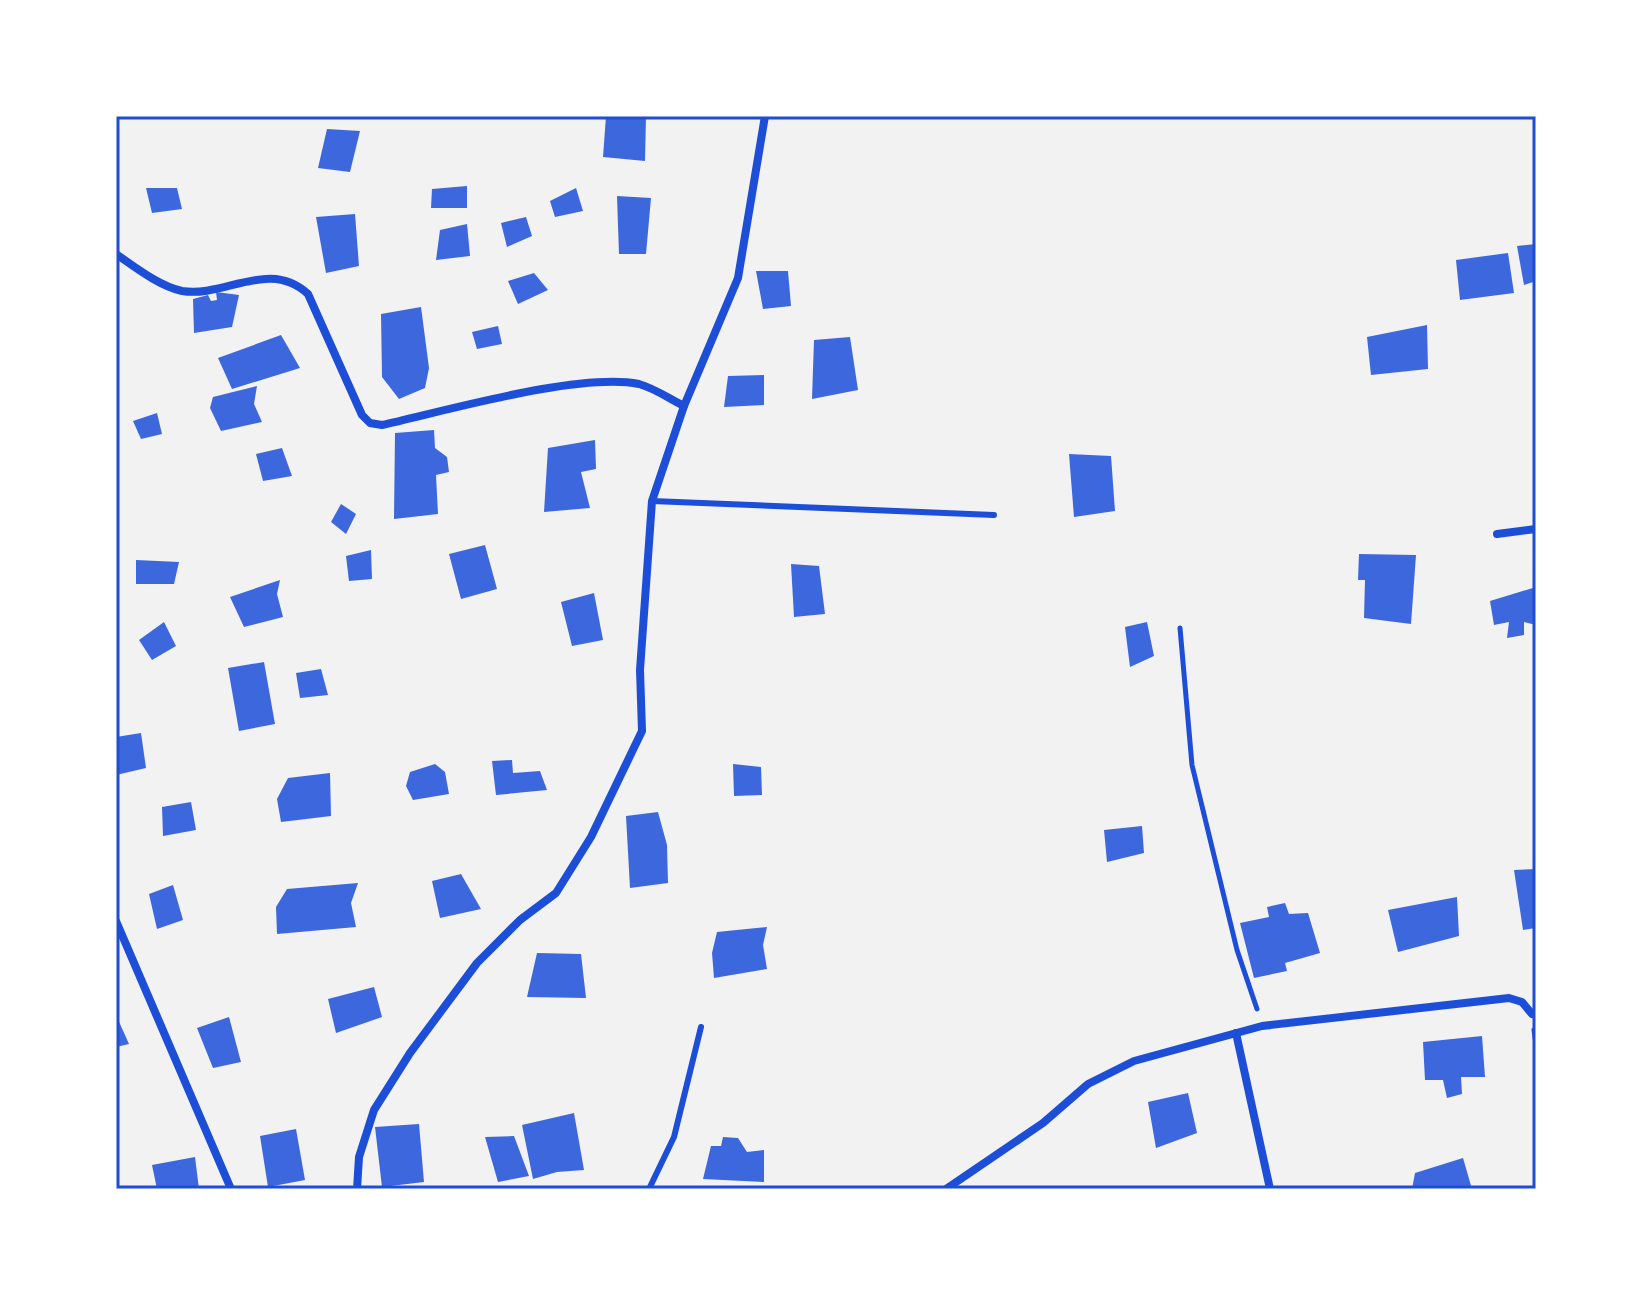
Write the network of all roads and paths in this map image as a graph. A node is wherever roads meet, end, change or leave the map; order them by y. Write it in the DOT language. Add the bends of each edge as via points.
graph roads {
  1 [pos="765,116"];
  2 [pos="116,254"];
  3 [pos="684,406"];
  4 [pos="652,501"];
  5 [pos="994,515"];
  6 [pos="1536,529"];
  7 [pos="1497,534"];
  8 [pos="1180,628"];
  9 [pos="116,921"];
  10 [pos="1532,1014"];
  11 [pos="1262,1026"];
  12 [pos="701,1027"];
  13 [pos="1236,1033"];
  14 [pos="231,1189"];
  15 [pos="357,1189"];
  16 [pos="649,1189"];
  17 [pos="946,1189"];
  18 [pos="1270,1189"];
  1 -- 3 [label="street" via="738,278"];
  2 -- 3 [label="street" via="183,291 280,278 297,284 308,294 370,423 382,425 603,382 640,385"];
  3 -- 4 [label="street"];
  4 -- 5 [label="lane"];
  4 -- 15 [label="street" via="640,670 642,731 591,837 556,893 477,963 374,1110 359,1157"];
  6 -- 7 [label="street"];
  8 -- 11 [label="path" via="1192,765 1237,950"];
  9 -- 14 [label="street"];
  10 -- 11 [label="street" via="1522,1002 1509,998"];
  11 -- 13 [label="street"];
  12 -- 16 [label="lane" via="674,1137"];
  13 -- 17 [label="street" via="1134,1061 1088,1084 1043,1123"];
  13 -- 18 [label="street"];
}
